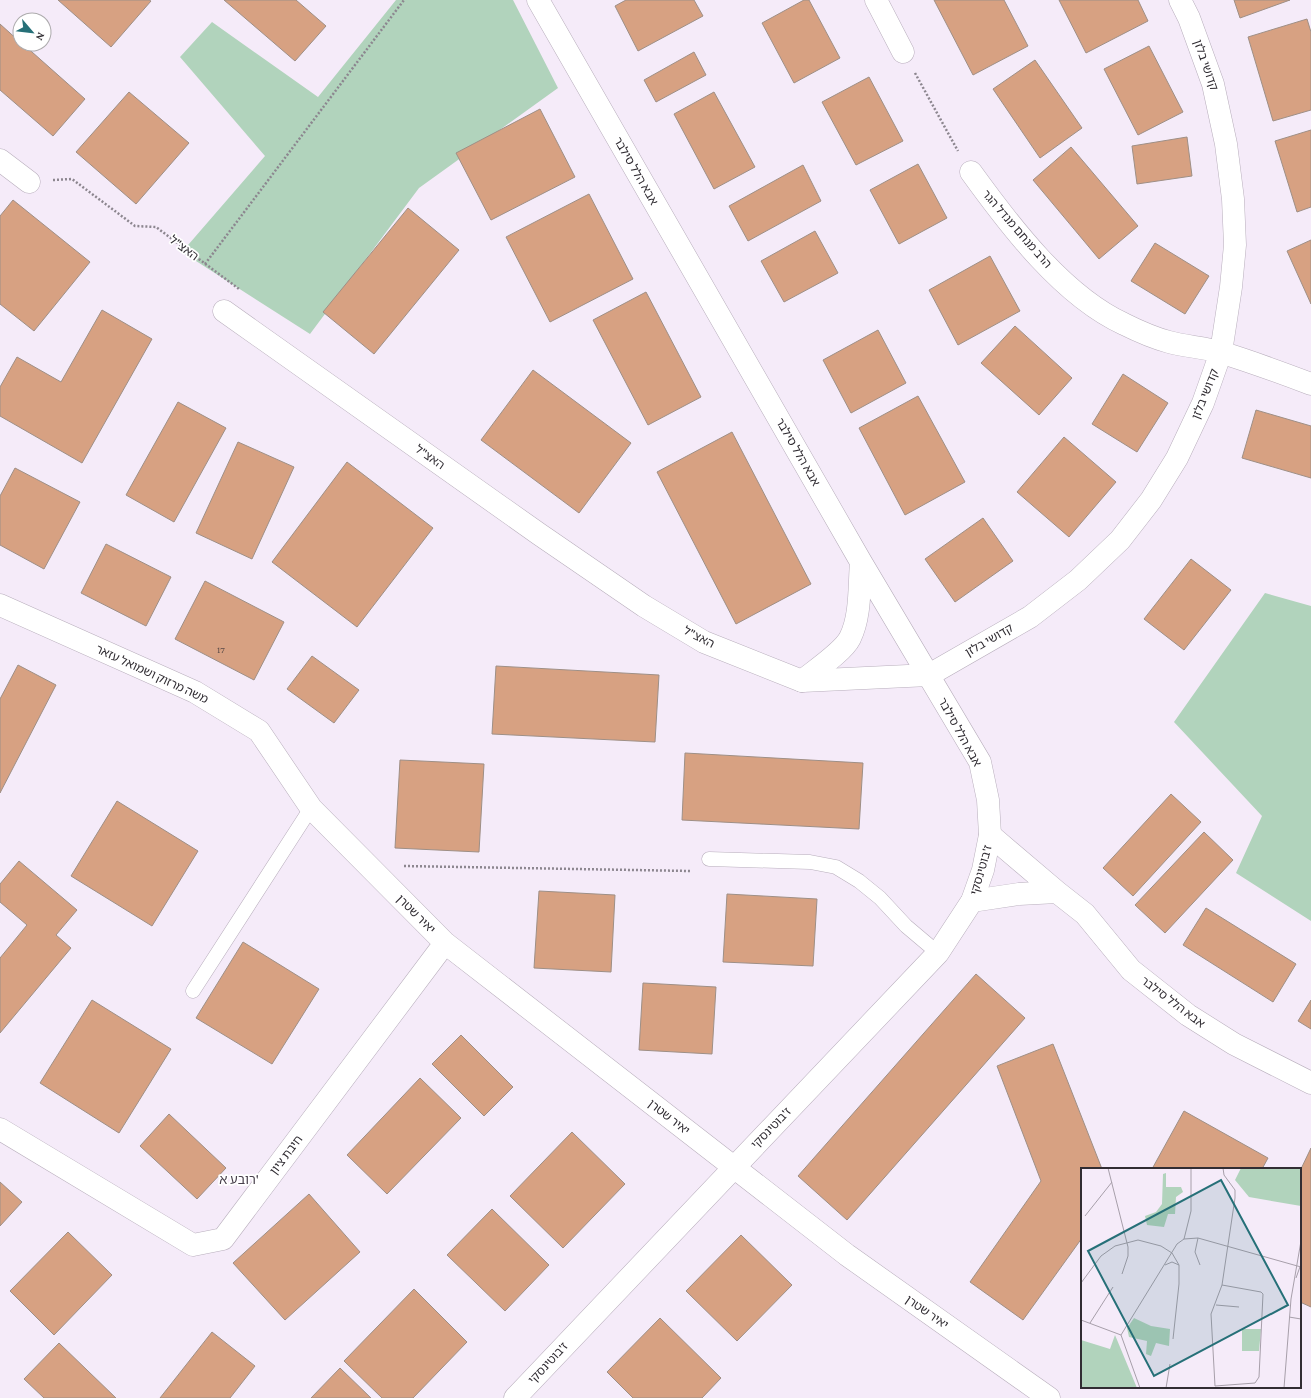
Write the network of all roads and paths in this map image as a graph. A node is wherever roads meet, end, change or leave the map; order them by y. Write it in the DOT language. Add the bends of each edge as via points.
graph roads {
  1 [pos="404,0"];
  2 [pos="538,0"];
  3 [pos="876,0"];
  4 [pos="1180,0"];
  5 [pos="903,52"];
  6 [pos="0,160"];
  7 [pos="971,172"];
  8 [pos="29,182"];
  9 [pos="205,264"];
  10 [pos="224,311"];
  11 [pos="1221,352"];
  12 [pos="1311,384"];
  13 [pos="861,562"];
  14 [pos="0,604"];
  15 [pos="929,675"];
  16 [pos="802,681"];
  17 [pos="311,808"];
  18 [pos="990,835"];
  19 [pos="709,860"];
  20 [pos="368,866"];
  21 [pos="1057,892"];
  22 [pos="972,901"];
  23 [pos="445,943"];
  24 [pos="938,953"];
  25 [pos="192,991"];
  26 [pos="1311,1083"];
  27 [pos="0,1129"];
  28 [pos="734,1167"];
  29 [pos="515,1398"];
  30 [pos="1049,1398"];
  1 -- 9 [label="path"];
  2 -- 13 [label="street, אבא הלל סילבר"];
  3 -- 5 [label="street"];
  4 -- 11 [label="street, קדושי בלזן" via="1213,84 1226,144 1233,199 1235,245"];
  5 -- 7 [label="path"];
  6 -- 8 [label="street"];
  7 -- 11 [label="street, הרב מנחם מנדל הגר" via="999,212 1027,243 1092,305 1124,324 1169,342"];
  8 -- 9 [label="path, האצ\"ל" via="72,179 135,226 156,227"];
  9 -- 10 [label="path, האצ\"ל" via="239,288"];
  10 -- 16 [label="street, האצ\"ל" via="644,606 704,642"];
  11 -- 12 [label="street, הרב מנחם מנדל הגר"];
  11 -- 15 [label="street, קדושי בלזן" via="1203,403 1177,458 1151,500 1120,540 1078,580 1030,616"];
  13 -- 15 [label="street, אבא הלל סילבר"];
  13 -- 16 [label="street" via="857,614 850,638"];
  14 -- 17 [label="street, משה מרזוק ושמואל עזאר" via="195,692 259,731"];
  15 -- 16 [label="street, האצ\"ל"];
  15 -- 18 [label="street, אבא הלל סילבר" via="980,762 988,800"];
  17 -- 20 [label="street, יאיר שטרן"];
  17 -- 25 [label="lane"];
  18 -- 21 [label="street, אבא הלל סילבר"];
  18 -- 22 [label="street, ז'בוטינסקי" via="983,870"];
  19 -- 20 [label="path" via="708,871"];
  19 -- 24 [label="lane" via="810,862 836,867 880,898 906,926"];
  20 -- 23 [label="street, יאיר שטרן"];
  21 -- 22 [label="street" via="1019,894"];
  21 -- 26 [label="street, אבא הלל סילבר" via="1085,914 1131,970 1188,1015 1234,1044"];
  22 -- 24 [label="street, ז'בוטינסקי"];
  23 -- 27 [label="street, חיבת ציון" via="223,1239 193,1245"];
  23 -- 28 [label="street, יאיר שטרן"];
  24 -- 28 [label="street, ז'בוטינסקי"];
  28 -- 29 [label="street, ז'בוטינסקי"];
  28 -- 30 [label="street, יאיר שטרן" via="847,1255"];
}
